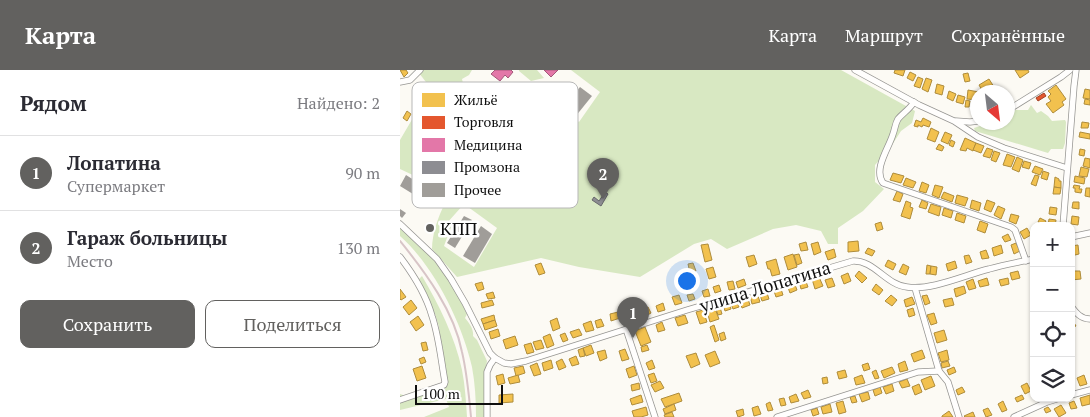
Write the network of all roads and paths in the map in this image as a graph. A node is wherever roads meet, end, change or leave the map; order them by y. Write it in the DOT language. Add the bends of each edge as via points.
graph roads {
  1 [pos="420,70"];
  2 [pos="855,70"];
  3 [pos="1070,70"];
  4 [pos="1076,70"];
  5 [pos="400,82"];
  6 [pos="914,102"];
  7 [pos="1015,106"];
  8 [pos="954,121"];
  9 [pos="970,122"];
  10 [pos="1067,168"];
  11 [pos="1063,222"];
  12 [pos="400,224"];
  13 [pos="1090,233"];
  14 [pos="1075,236"];
  15 [pos="400,257"];
  16 [pos="1030,260"];
  17 [pos="1026,261"];
  18 [pos="915,288"];
  19 [pos="1075,312"];
  20 [pos="1090,319"];
  21 [pos="626,329"];
  22 [pos="495,358"];
  23 [pos="939,370"];
  24 [pos="1090,390"];
  25 [pos="1075,394"];
  26 [pos="400,400"];
  27 [pos="1047,402"];
  28 [pos="488,417"];
  29 [pos="655,417"];
  30 [pos="777,417"];
  31 [pos="959,417"];
  32 [pos="1014,417"];
  1 -- 5 [label="street" via="410,80"];
  2 -- 6 [label="street"];
  3 -- 7 [label="street"];
  4 -- 10 [label="street"];
  6 -- 8 [label="street"];
  6 -- 17 [label="street" via="896,122 879,172 882,182 1011,227"];
  8 -- 9 [label="street"];
  8 -- 10 [label="street" via="978,137 1004,148"];
  10 -- 11 [label="street"];
  12 -- 22 [label="street" via="437,258 452,279"];
  13 -- 14 [label="street"];
  15 -- 26 [label="street" via="432,314 445,382"];
  16 -- 17 [label="street, улица Лопатина"];
  17 -- 18 [label="street, улица Лопатина"];
  18 -- 21 [label="street, улица Лопатина" via="897,285 864,262 853,261"];
  18 -- 23 [label="street"];
  19 -- 20 [label="street"];
  21 -- 22 [label="street, улица Лопатина" via="518,363 504,363"];
  21 -- 29 [label="street"];
  22 -- 28 [label="street" via="488,372"];
  23 -- 30 [label="street" via="918,372"];
  23 -- 31 [label="street" via="948,382"];
  24 -- 25 [label="street"];
  27 -- 32 [label="street"];
}
